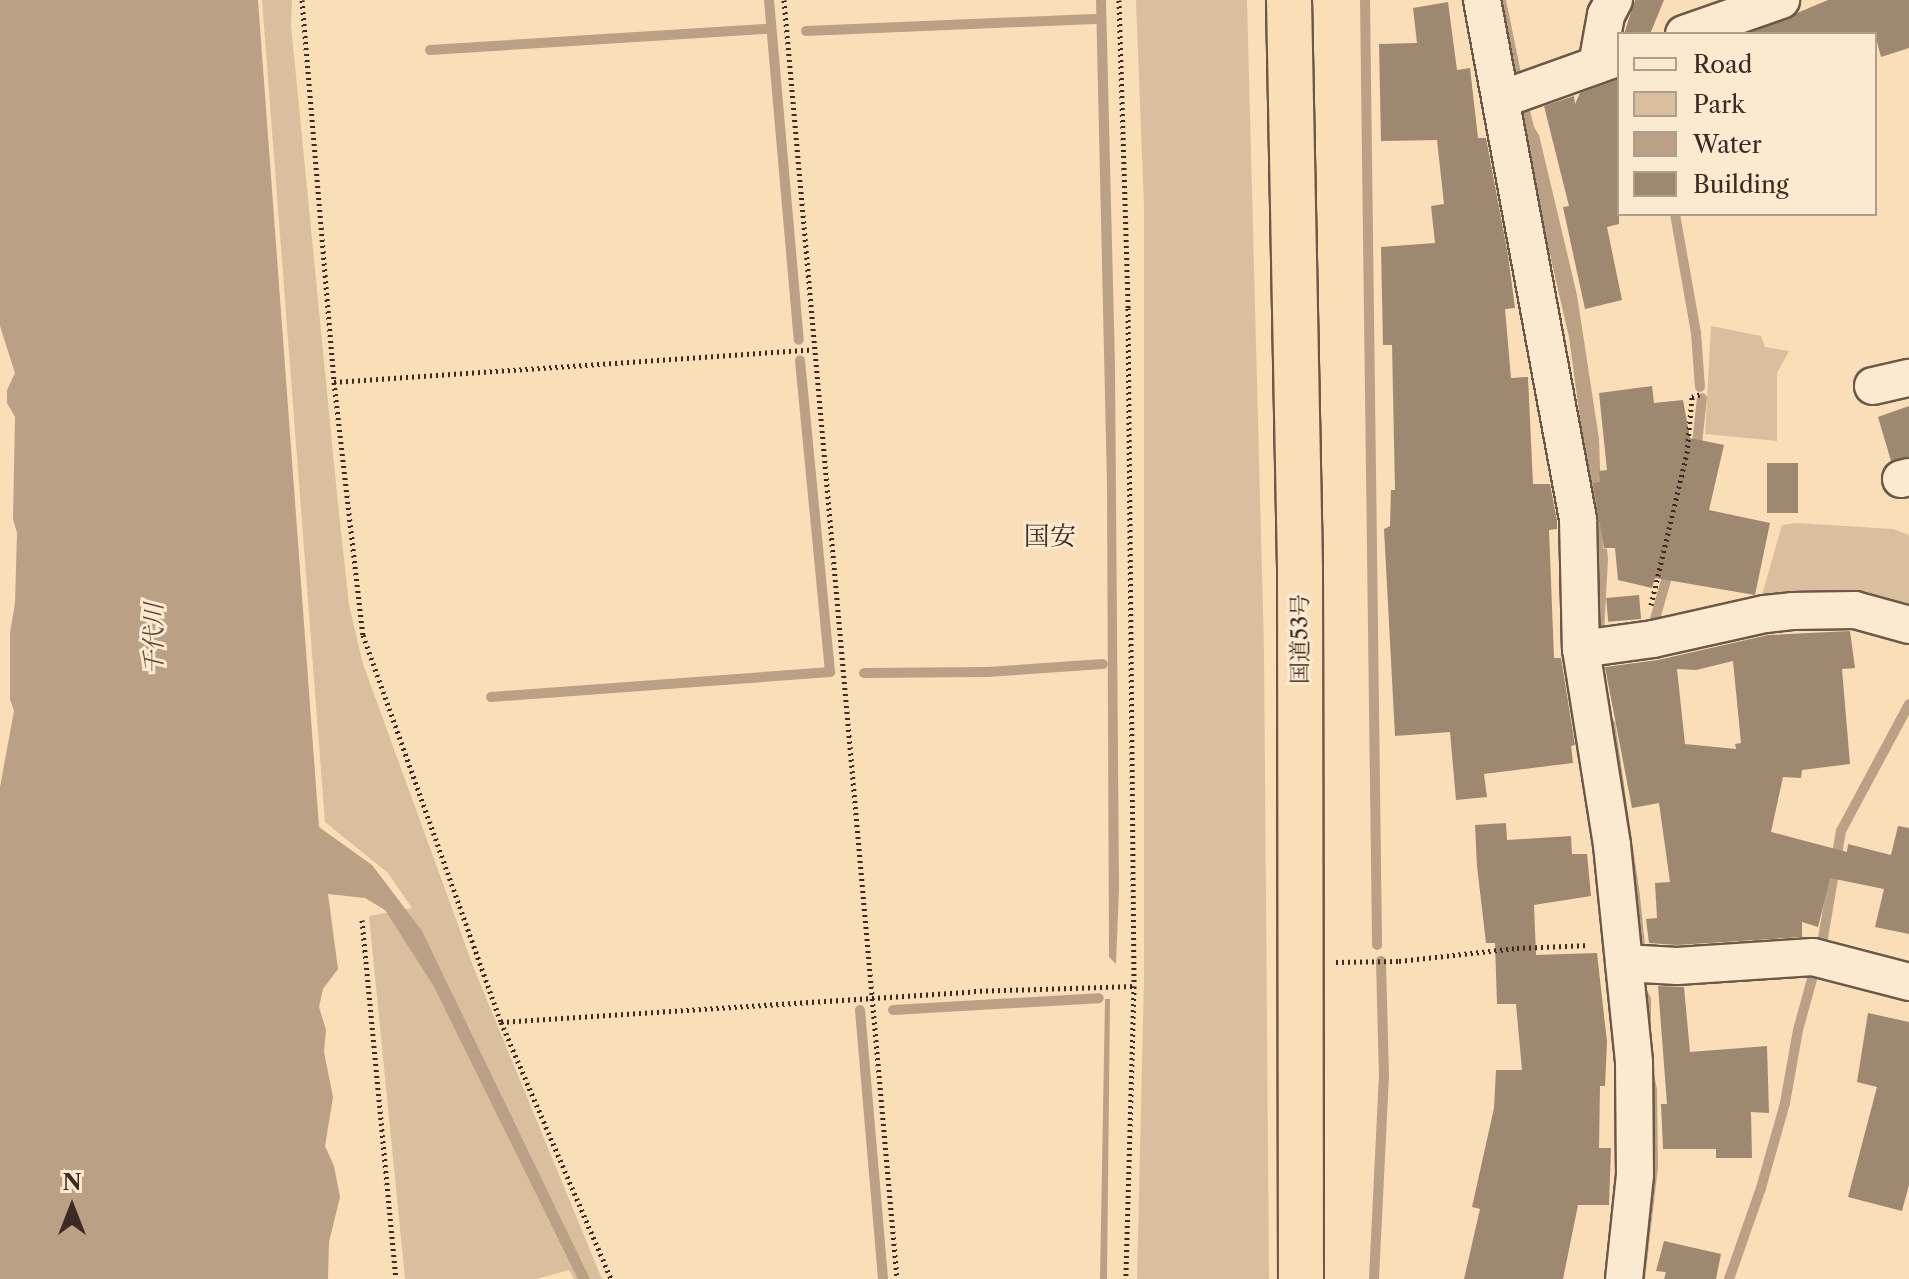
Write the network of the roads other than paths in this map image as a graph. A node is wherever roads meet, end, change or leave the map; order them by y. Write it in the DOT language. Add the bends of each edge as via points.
graph roads {
  1 [pos="1289,0"];
  2 [pos="1482,0"];
  3 [pos="1614,0"];
  4 [pos="1781,0"];
  5 [pos="1717,10"];
  6 [pos="1687,32"];
  7 [pos="1608,61"];
  8 [pos="1502,99"];
  9 [pos="1909,378"];
  10 [pos="1873,386"];
  11 [pos="1909,625"];
  12 [pos="1581,649"];
  13 [pos="1623,954"];
  14 [pos="1909,982"];
  15 [pos="1301,1279"];
  16 [pos="1624,1279"];
  1 -- 15 [label="highway, 国道53号" via="1300,570"];
  2 -- 8 [label="street"];
  3 -- 7 [label="street" via="1606,15"];
  4 -- 5 [label="street"];
  5 -- 6 [label="street"];
  7 -- 8 [label="street"];
  8 -- 12 [label="street" via="1578,519"];
  9 -- 10 [label="street"];
  11 -- 12 [label="street" via="1855,610 1792,611"];
  12 -- 13 [label="street"];
  13 -- 14 [label="street" via="1677,966 1813,957"];
  13 -- 16 [label="street" via="1634,1062 1635,1175"];
}
